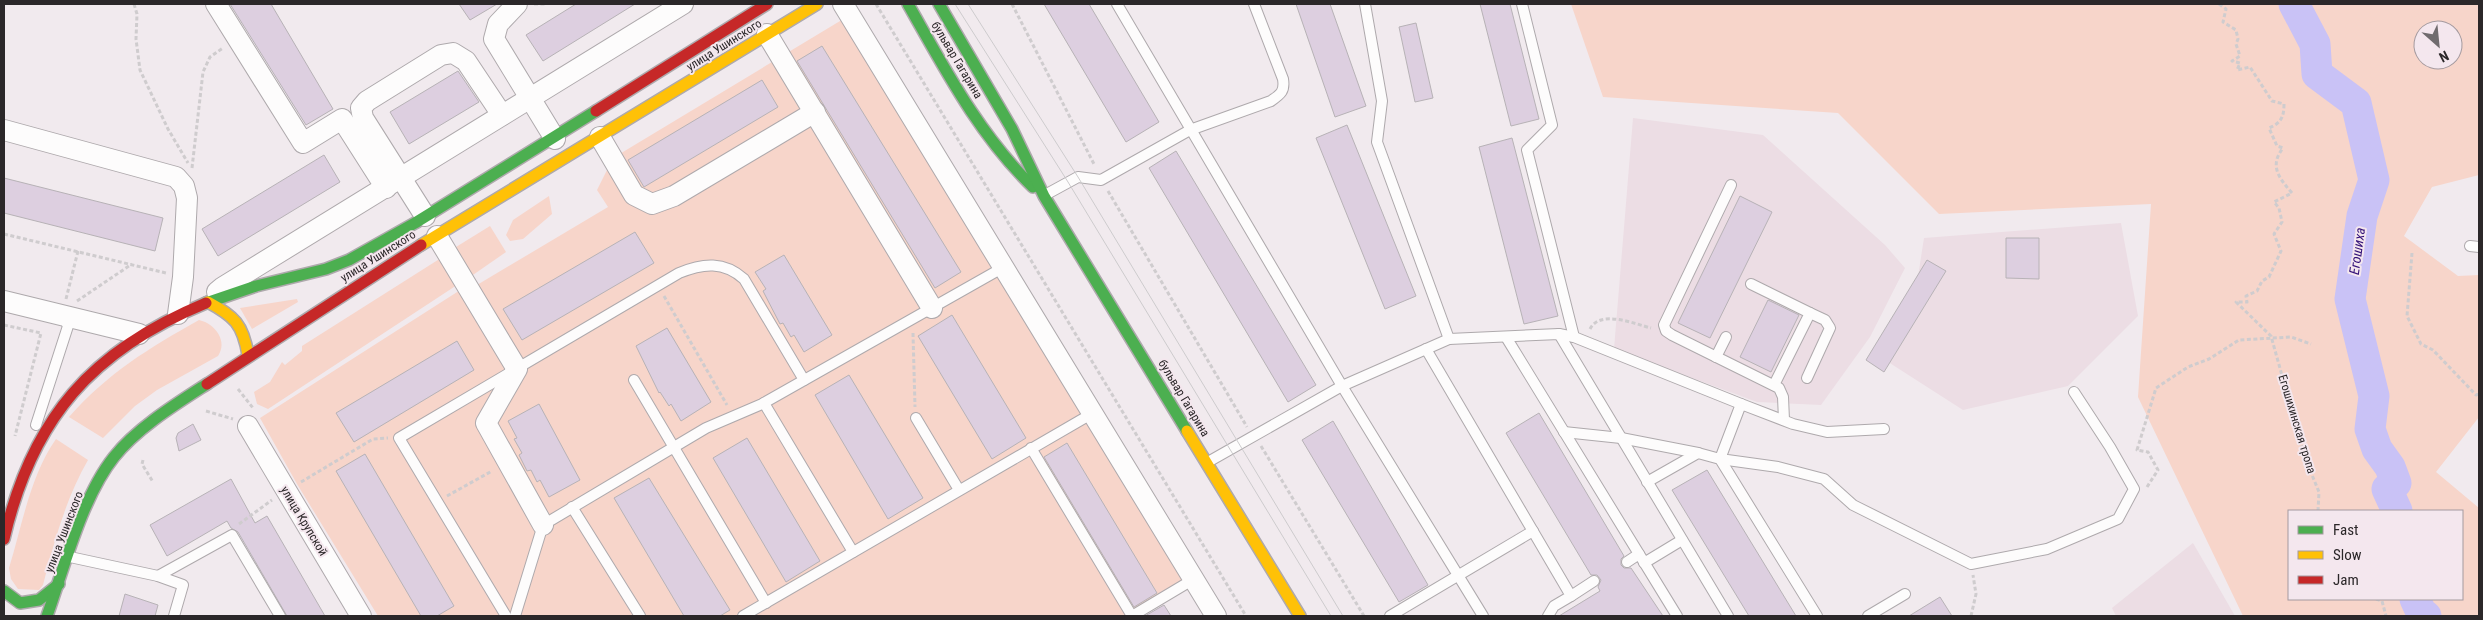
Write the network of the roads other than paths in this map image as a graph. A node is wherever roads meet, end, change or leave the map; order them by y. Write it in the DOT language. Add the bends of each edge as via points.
graph roads {
  1 [pos="216,4"];
  2 [pos="516,4"];
  3 [pos="683,4"];
  4 [pos="767,4"];
  5 [pos="816,4"];
  6 [pos="843,4"];
  7 [pos="908,4"];
  8 [pos="939,4"];
  9 [pos="1117,4"];
  10 [pos="1254,4"];
  11 [pos="1365,4"];
  12 [pos="1522,4"];
  13 [pos="767,34"];
  14 [pos="529,99"];
  15 [pos="815,112"];
  16 [pos="502,115"];
  17 [pos="4,130"];
  18 [pos="1190,130"];
  19 [pos="600,137"];
  20 [pos="555,139"];
  21 [pos="566,158"];
  22 [pos="394,183"];
  23 [pos="1731,185"];
  24 [pos="1044,196"];
  25 [pos="425,216"];
  26 [pos="437,236"];
  27 [pos="1004,267"];
  28 [pos="1751,284"];
  29 [pos="4,301"];
  30 [pos="208,302"];
  31 [pos="932,308"];
  32 [pos="66,309"];
  33 [pos="1810,312"];
  34 [pos="178,314"];
  35 [pos="139,334"];
  36 [pos="1559,334"];
  37 [pos="1574,336"];
  38 [pos="1506,337"];
  39 [pos="1726,337"];
  40 [pos="1449,340"];
  41 [pos="1426,349"];
  42 [pos="248,355"];
  43 [pos="1716,357"];
  44 [pos="516,369"];
  45 [pos="1807,378"];
  46 [pos="634,380"];
  47 [pos="804,380"];
  48 [pos="1774,385"];
  49 [pos="1342,386"];
  50 [pos="2074,392"];
  51 [pos="764,403"];
  52 [pos="1742,404"];
  53 [pos="1093,413"];
  54 [pos="252,418"];
  55 [pos="916,418"];
  56 [pos="1784,420"];
  57 [pos="1884,429"];
  58 [pos="1564,432"];
  59 [pos="1621,438"];
  60 [pos="674,448"];
  61 [pos="1031,448"];
  62 [pos="1698,453"];
  63 [pos="1720,459"];
  64 [pos="1207,462"];
  65 [pos="1647,482"];
  66 [pos="958,490"];
  67 [pos="8,500"];
  68 [pos="572,507"];
  69 [pos="543,525"];
  70 [pos="1533,531"];
  71 [pos="4,539"];
  72 [pos="1682,540"];
  73 [pos="853,552"];
  74 [pos="69,556"];
  75 [pos="1642,559"];
  76 [pos="1627,562"];
  77 [pos="158,576"];
  78 [pos="1458,576"];
  79 [pos="1194,579"];
  80 [pos="1594,581"];
  81 [pos="59,584"];
  82 [pos="4,591"];
  83 [pos="1905,594"];
  84 [pos="1571,596"];
  85 [pos="766,603"];
  86 [pos="46,616"];
  87 [pos="174,616"];
  88 [pos="280,616"];
  89 [pos="361,616"];
  90 [pos="506,616"];
  91 [pos="515,616"];
  92 [pos="640,616"];
  93 [pos="743,616"];
  94 [pos="1132,616"];
  95 [pos="1216,616"];
  96 [pos="1300,616"];
  97 [pos="1390,616"];
  98 [pos="1483,616"];
  99 [pos="1548,616"];
  100 [pos="1677,616"];
  101 [pos="1728,616"];
  102 [pos="1817,616"];
  103 [pos="1868,616"];
  1 -- 22 [label="street" via="303,143 342,118"];
  2 -- 14 [label="street" via="498,24 494,40"];
  3 -- 14 [label="street"];
  4 -- 20 [label="main road, улица Ушинского"];
  5 -- 13 [label="main road, улица Ушинского"];
  6 -- 27 [label="street"];
  7 -- 24 [label="main road, бульвар Гагарина" via="996,148"];
  8 -- 24 [label="main road, бульвар Гагарина" via="1012,129"];
  9 -- 18 [label="lane"];
  10 -- 18 [label="lane" via="1283,79 1281,94 1271,101"];
  11 -- 40 [label="lane" via="1382,101 1378,142"];
  12 -- 37 [label="lane" via="1552,125 1527,150"];
  13 -- 15 [label="street"];
  13 -- 19 [label="main road, улица Ушинского"];
  14 -- 16 [label="street"];
  14 -- 20 [label="street"];
  15 -- 19 [label="street" via="674,196 652,204 634,195"];
  15 -- 31 [label="street"];
  16 -- 22 [label="street"];
  16 -- 22 [label="street" via="466,61 453,53 440,56 367,101 361,108 364,118"];
  17 -- 34 [label="street" via="176,177 184,186 187,198 184,277"];
  18 -- 24 [label="lane" via="1101,180 1078,176"];
  18 -- 49 [label="lane"];
  19 -- 21 [label="main road, улица Ушинского"];
  20 -- 21 [label="main road"];
  20 -- 25 [label="main road, улица Ушинского"];
  21 -- 26 [label="main road, улица Ушинского"];
  22 -- 25 [label="street"];
  22 -- 30 [label="street" via="223,287"];
  23 -- 43 [label="lane" via="1664,325 1672,335"];
  24 -- 64 [label="main road, бульвар Гагарина"];
  25 -- 26 [label="main road"];
  25 -- 30 [label="main road, улица Ушинского" via="330,270 257,286"];
  26 -- 42 [label="main road, улица Ушинского"];
  26 -- 44 [label="street"];
  27 -- 31 [label="lane"];
  27 -- 53 [label="street"];
  28 -- 33 [label="lane"];
  29 -- 32 [label="street"];
  30 -- 34 [label="main road, улица Ушинского"];
  30 -- 42 [label="main road" via="239,322 246,336"];
  31 -- 47 [label="lane"];
  32 -- 35 [label="street"];
  32 -- 67 [label="lane" via="68,326"];
  33 -- 45 [label="lane" via="1825,320 1830,328"];
  33 -- 48 [label="lane"];
  34 -- 35 [label="main road, улица Ушинского"];
  35 -- 67 [label="main road, улица Ушинского" via="89,374 51,417"];
  36 -- 37 [label="lane"];
  36 -- 38 [label="lane"];
  36 -- 59 [label="lane"];
  37 -- 52 [label="lane"];
  38 -- 40 [label="lane"];
  38 -- 58 [label="lane"];
  39 -- 43 [label="lane"];
  40 -- 41 [label="lane"];
  41 -- 49 [label="lane"];
  41 -- 70 [label="lane"];
  42 -- 74 [label="main road, улица Ушинского" via="158,416 114,457 89,500"];
  43 -- 48 [label="lane"];
  44 -- 47 [label="lane" via="696,266 716,264 734,270 744,279"];
  44 -- 69 [label="street" via="486,422"];
  44 -- 90 [label="lane" via="399,438"];
  46 -- 60 [label="lane"];
  47 -- 51 [label="lane"];
  48 -- 56 [label="lane" via="1782,393"];
  49 -- 64 [label="lane"];
  49 -- 78 [label="lane"];
  50 -- 63 [label="lane" via="2134,490 2118,519 2047,549 1970,564 1853,504 1824,479 1778,467"];
  51 -- 60 [label="lane" via="706,428"];
  51 -- 73 [label="lane"];
  52 -- 56 [label="lane"];
  52 -- 63 [label="lane"];
  53 -- 61 [label="lane"];
  53 -- 79 [label="street"];
  54 -- 89 [label="street, улица Крупской" via="286,490"];
  55 -- 66 [label="lane"];
  56 -- 57 [label="lane" via="1827,432"];
  58 -- 59 [label="lane"];
  58 -- 75 [label="lane"];
  59 -- 62 [label="lane"];
  59 -- 65 [label="lane"];
  60 -- 68 [label="lane"];
  60 -- 85 [label="lane"];
  61 -- 66 [label="lane"];
  61 -- 94 [label="lane"];
  62 -- 63 [label="lane"];
  62 -- 65 [label="lane"];
  63 -- 102 [label="lane"];
  64 -- 96 [label="main road, бульвар Гагарина"];
  65 -- 72 [label="lane"];
  66 -- 73 [label="lane"];
  67 -- 71 [label="main road, улица Ушинского"];
  68 -- 69 [label="lane"];
  68 -- 92 [label="lane"];
  69 -- 91 [label="lane"];
  70 -- 78 [label="lane"];
  70 -- 84 [label="lane"];
  72 -- 75 [label="lane"];
  72 -- 101 [label="lane"];
  73 -- 85 [label="lane"];
  74 -- 77 [label="lane"];
  74 -- 81 [label="main road, улица Ушинского"];
  75 -- 76 [label="lane"];
  75 -- 100 [label="lane"];
  77 -- 87 [label="lane" via="183,584"];
  77 -- 88 [label="lane" via="232,535"];
  78 -- 97 [label="lane"];
  78 -- 98 [label="lane"];
  79 -- 94 [label="lane"];
  79 -- 95 [label="street"];
  80 -- 84 [label="lane"];
  81 -- 82 [label="main road" via="39,600 20,603"];
  81 -- 86 [label="main road, улица Ушинского"];
  83 -- 103 [label="lane"];
  84 -- 99 [label="lane" via="1554,606"];
  85 -- 93 [label="lane"];
}
